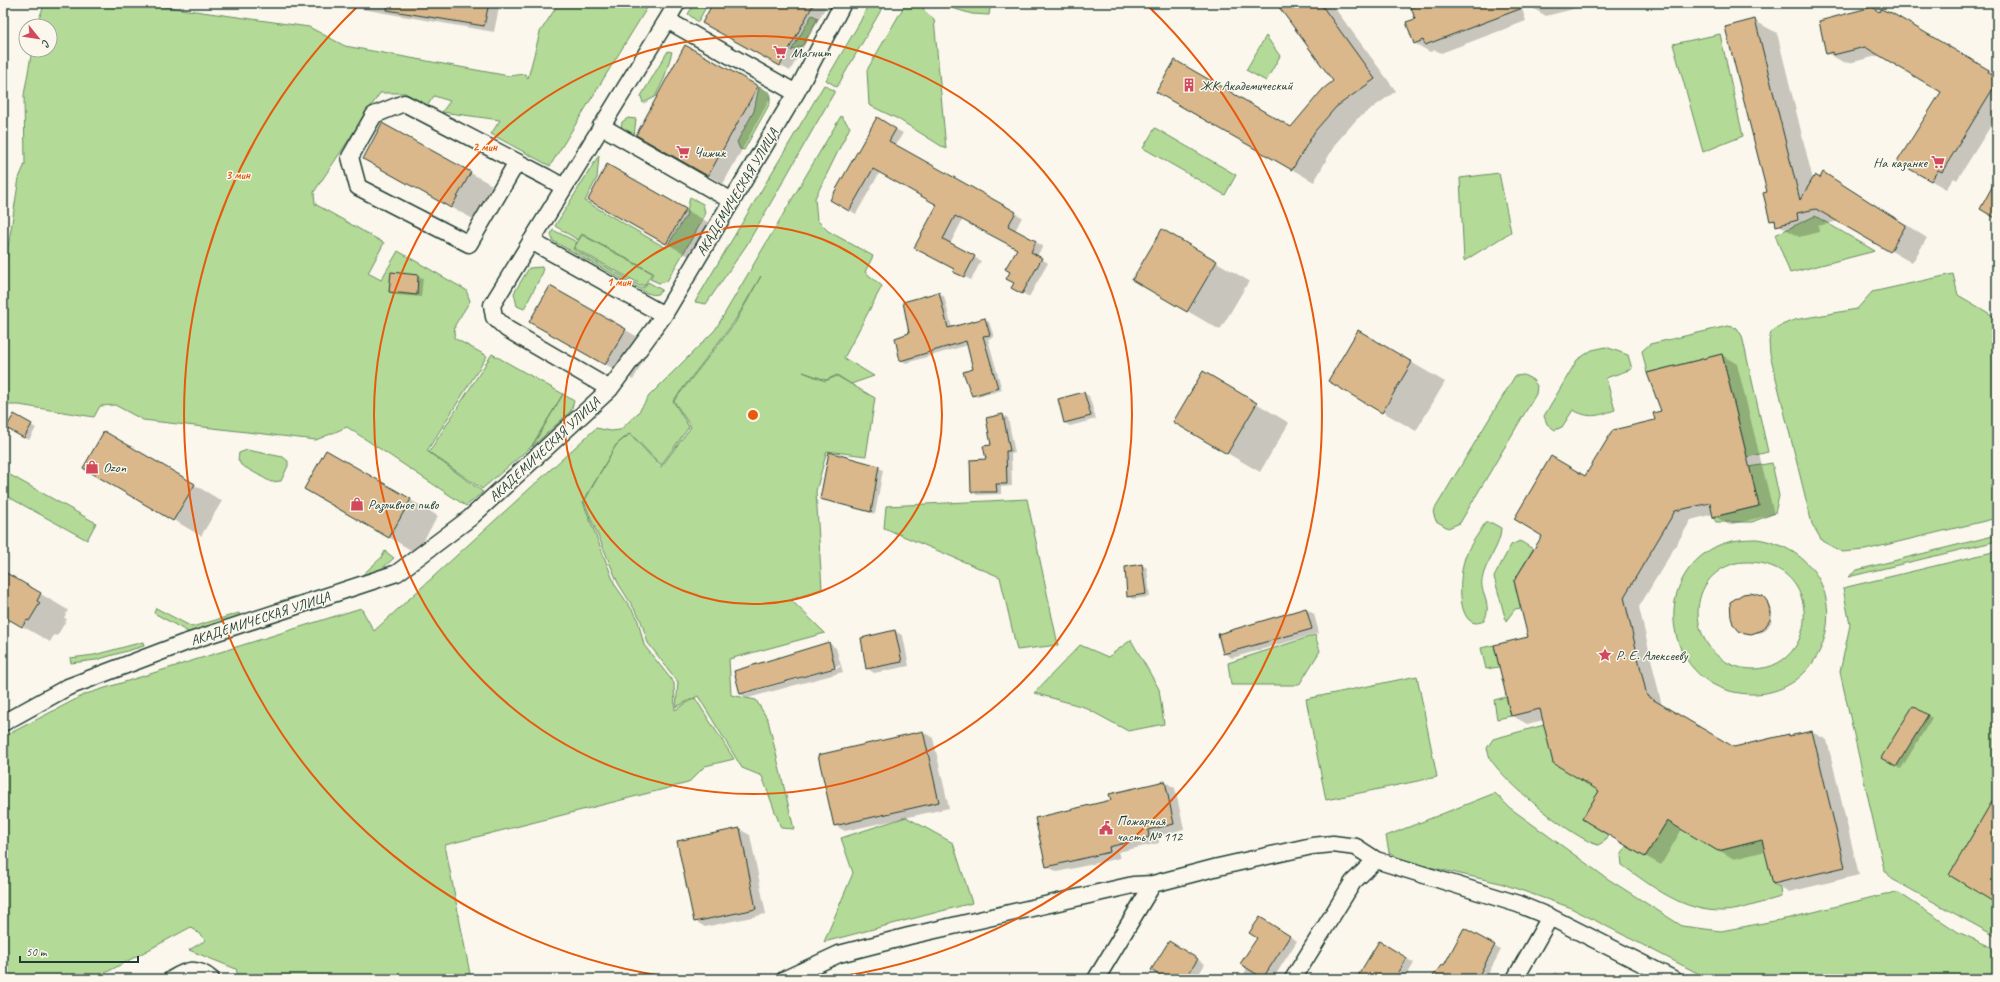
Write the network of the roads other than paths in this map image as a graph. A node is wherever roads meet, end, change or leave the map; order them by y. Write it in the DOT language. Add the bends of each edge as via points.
graph roads {
  1 [pos="677,3"];
  2 [pos="843,3"];
  3 [pos="667,20"];
  4 [pos="796,93"];
  5 [pos="601,126"];
  6 [pos="517,162"];
  7 [pos="564,187"];
  8 [pos="732,202"];
  9 [pos="531,241"];
  10 [pos="664,315"];
  11 [pos="610,388"];
  12 [pos="3,723"];
  13 [pos="1376,860"];
  14 [pos="1153,884"];
  15 [pos="1550,917"];
  16 [pos="172,979"];
  17 [pos="211,979"];
  18 [pos="786,979"];
  19 [pos="1096,979"];
  20 [pos="1293,979"];
  21 [pos="1515,979"];
  22 [pos="1674,979"];
  1 -- 3 [label="street"];
  2 -- 4 [label="street, АКАДЕМИЧЕСКАЯ УЛИЦА"];
  3 -- 4 [label="street"];
  3 -- 5 [label="street"];
  4 -- 8 [label="street, АКАДЕМИЧЕСКАЯ УЛИЦА"];
  5 -- 7 [label="street"];
  5 -- 8 [label="street"];
  6 -- 6 [label="street" via="404,103 374,115 350,157 358,187 469,244"];
  6 -- 7 [label="street"];
  7 -- 9 [label="street"];
  8 -- 10 [label="street, АКАДЕМИЧЕСКАЯ УЛИЦА"];
  9 -- 10 [label="street"];
  9 -- 11 [label="street" via="492,305 494,317 507,329"];
  10 -- 11 [label="street, АКАДЕМИЧЕСКАЯ УЛИЦА"];
  11 -- 12 [label="street, АКАДЕМИЧЕСКАЯ УЛИЦА" via="470,518 397,573 184,643 68,687"];
  13 -- 14 [label="street" via="1356,847 1333,844 1312,846 1218,866"];
  13 -- 15 [label="street" via="1518,904"];
  13 -- 20 [label="street" via="1353,882"];
  14 -- 18 [label="street" via="1132,885 893,940 839,954"];
  14 -- 19 [label="street"];
  15 -- 21 [label="street"];
  15 -- 22 [label="street"];
  16 -- 17 [label="street" via="186,970 203,972"];
}
